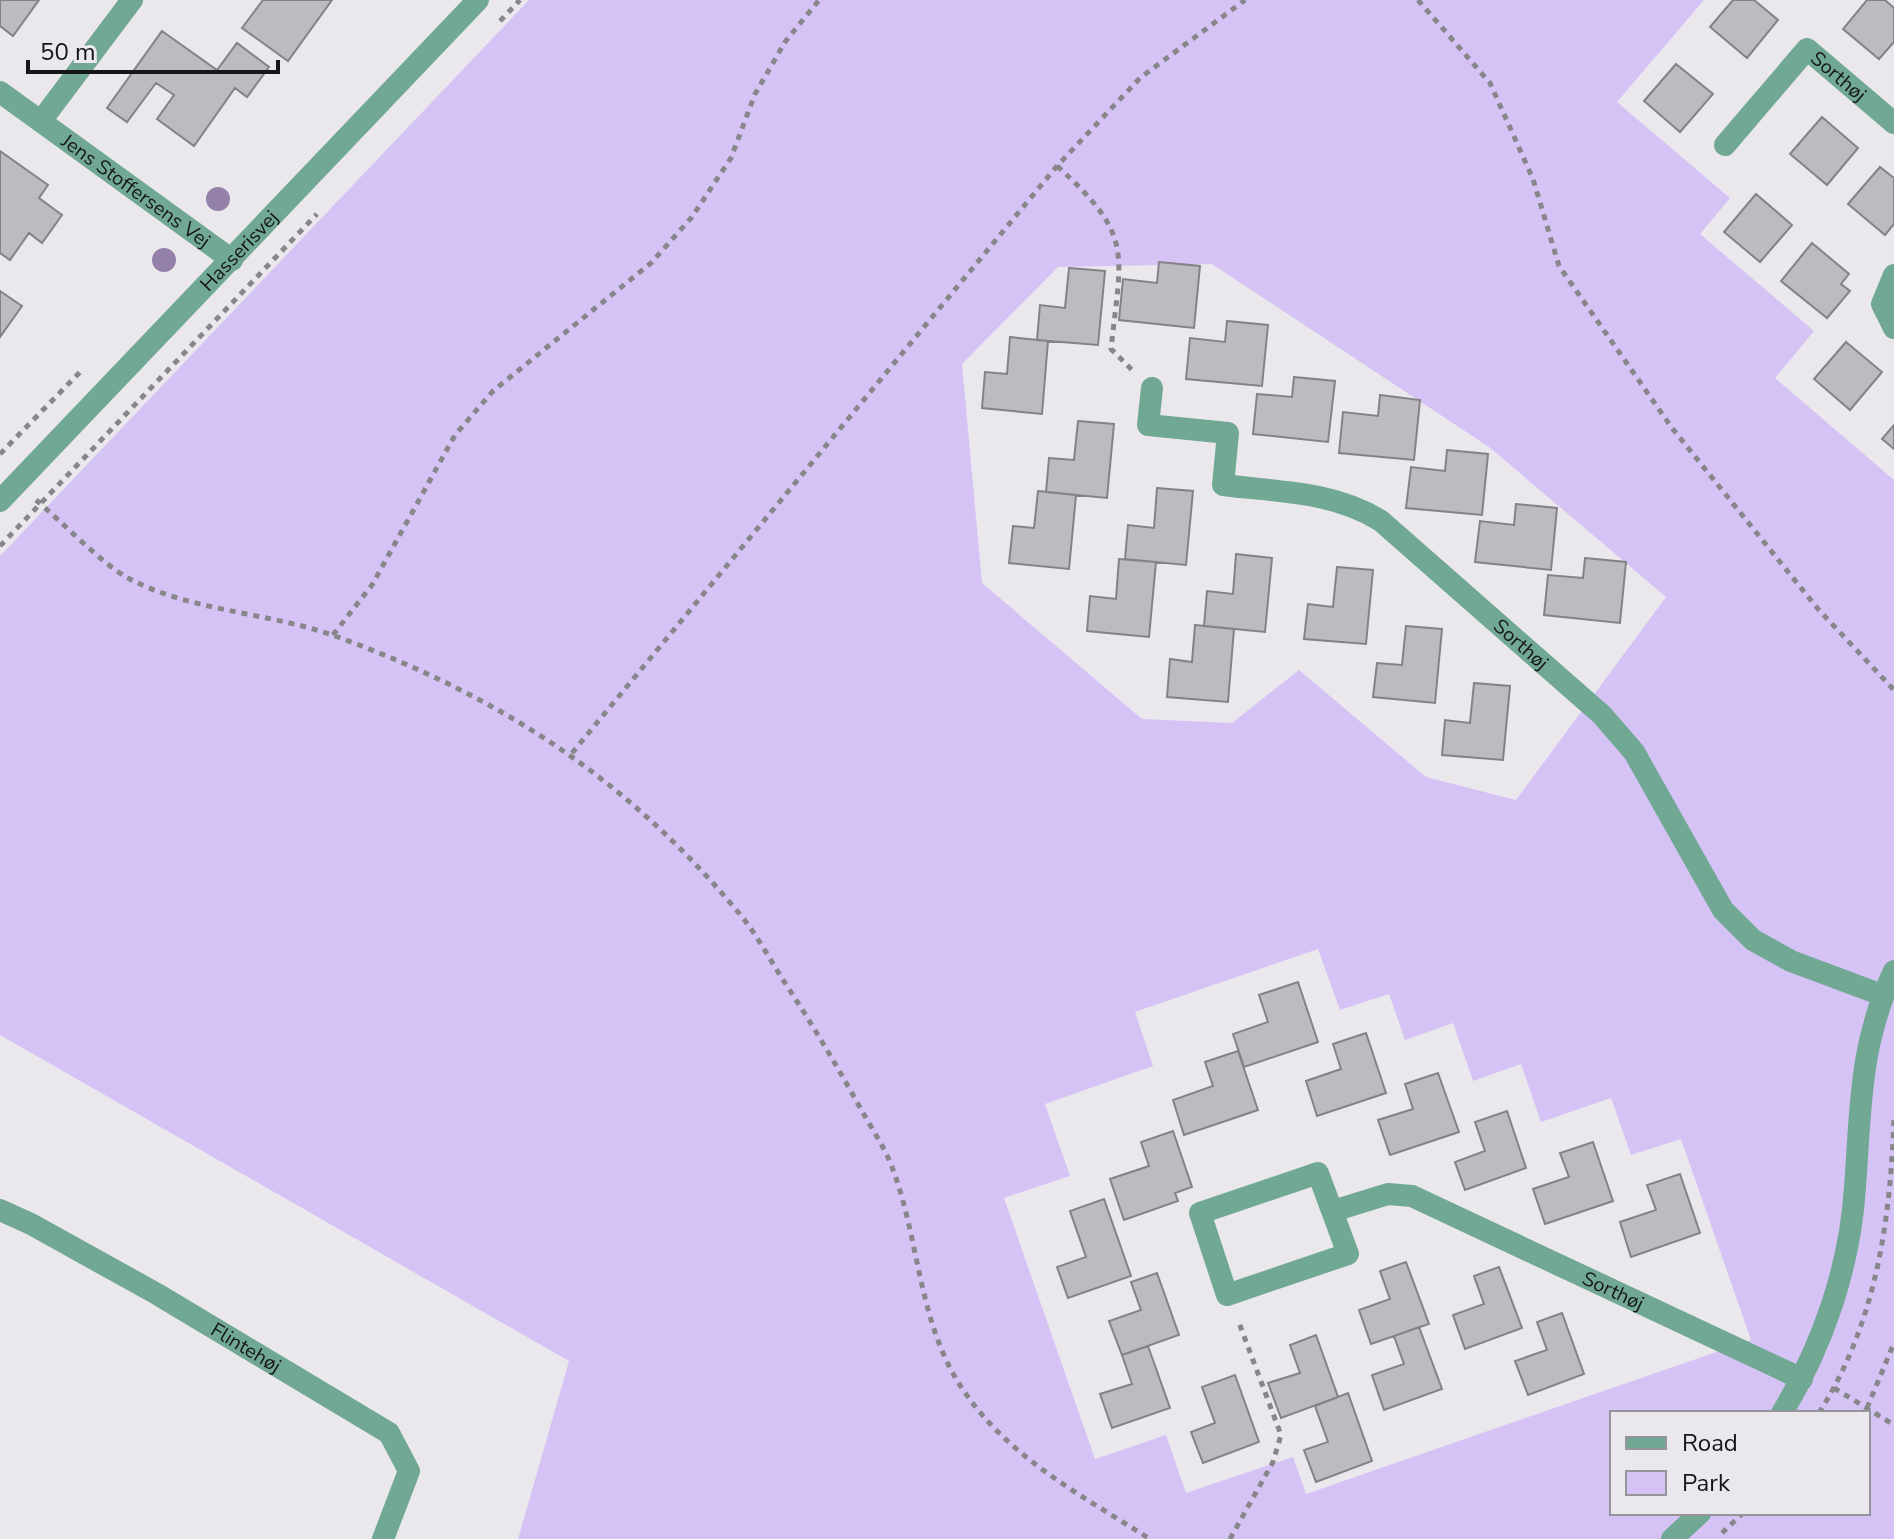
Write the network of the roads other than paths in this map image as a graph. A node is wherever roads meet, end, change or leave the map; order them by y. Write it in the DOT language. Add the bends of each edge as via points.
graph roads {
  1 [pos="132,0"];
  2 [pos="478,0"];
  3 [pos="0,92"];
  4 [pos="41,121"];
  5 [pos="1894,123"];
  6 [pos="1725,145"];
  7 [pos="232,260"];
  8 [pos="1894,275"];
  9 [pos="1894,328"];
  10 [pos="1152,388"];
  11 [pos="0,501"];
  12 [pos="1894,971"];
  13 [pos="1882,995"];
  14 [pos="0,1210"];
  15 [pos="1333,1211"];
  16 [pos="1802,1379"];
  17 [pos="1783,1411"];
  18 [pos="1698,1515"];
  19 [pos="383,1539"];
  20 [pos="1672,1539"];
  1 -- 4 [label="street, Jens Stoffersens Vej"];
  2 -- 7 [label="street, Hasserisvej"];
  3 -- 4 [label="street, Jens Stoffersens Vej"];
  4 -- 7 [label="street, Jens Stoffersens Vej"];
  5 -- 6 [label="street, Sorthøj" via="1807,49"];
  7 -- 11 [label="street, Hasserisvej"];
  8 -- 9 [label="street" via="1882,304"];
  10 -- 13 [label="street, Sorthøj" via="1148,425 1228,433 1223,485 1330,498 1358,506 1381,521 1602,715 1634,752 1723,910 1753,940 1791,961"];
  12 -- 13 [label="street"];
  13 -- 16 [label="street" via="1858,1099 1855,1190 1846,1245 1829,1315"];
  14 -- 19 [label="street, Flintehøj" via="157,1294 389,1433 409,1471"];
  15 -- 15 [label="street" via="1348,1254 1227,1295 1200,1213 1318,1173"];
  15 -- 16 [label="street, Sorthøj" via="1388,1194 1412,1196"];
  16 -- 17 [label="street"];
  18 -- 20 [label="street"];
}
